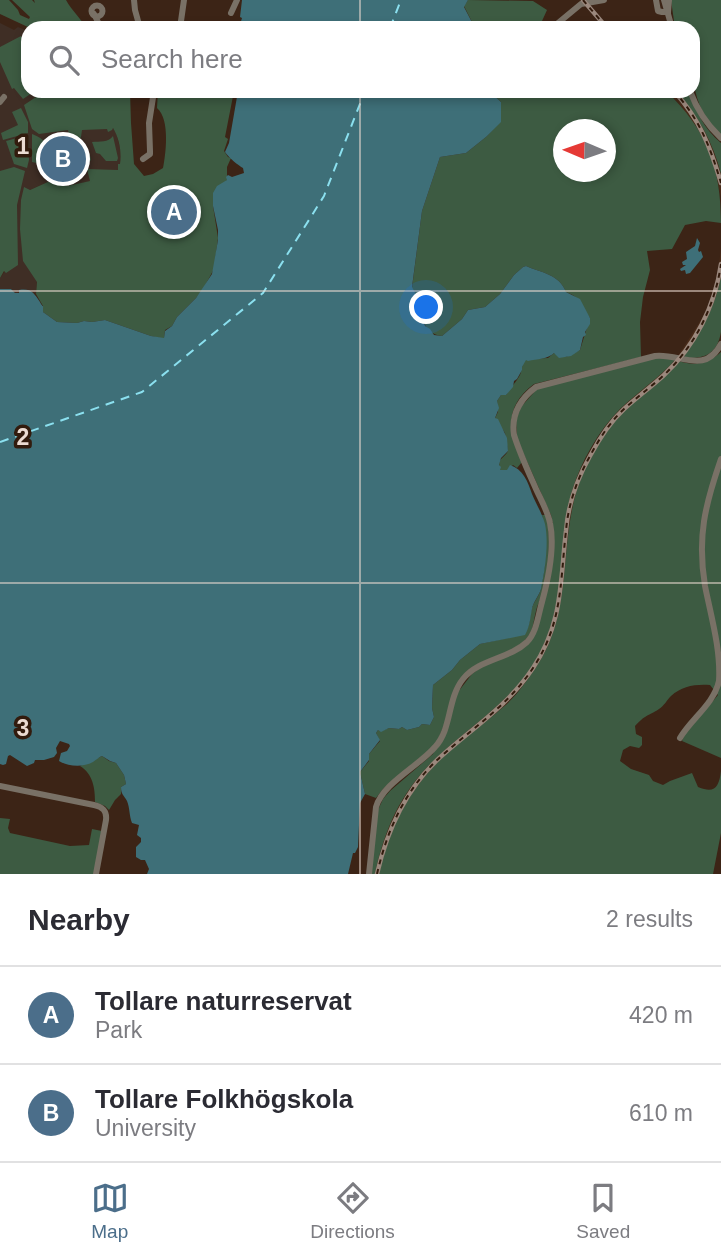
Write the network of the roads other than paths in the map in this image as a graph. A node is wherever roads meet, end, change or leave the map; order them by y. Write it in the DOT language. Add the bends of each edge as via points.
graph roads {
  1 [pos="134,0"];
  2 [pos="184,0"];
  3 [pos="237,0"];
  4 [pos="604,0"];
  5 [pos="656,0"];
  6 [pos="664,0"];
  7 [pos="669,0"];
  8 [pos="668,12"];
  9 [pos="231,13"];
  10 [pos="94,14"];
  11 [pos="98,21"];
  12 [pos="138,21"];
  13 [pos="181,21"];
  14 [pos="560,21"];
  15 [pos="670,21"];
  16 [pos="153,98"];
  17 [pos="693,98"];
  18 [pos="721,138"];
  19 [pos="143,159"];
  20 [pos="721,344"];
  21 [pos="721,459"];
  22 [pos="680,738"];
  23 [pos="0,786"];
  24 [pos="96,874"];
  25 [pos="369,874"];
  1 -- 12 [label="street"];
  2 -- 13 [label="street"];
  3 -- 9 [label="street"];
  4 -- 14 [label="street" via="581,4"];
  5 -- 8 [label="street" via="658,11"];
  6 -- 8 [label="street"];
  7 -- 8 [label="street"];
  8 -- 15 [label="street"];
  10 -- 11 [label="street"];
  16 -- 19 [label="street" via="150,154"];
  17 -- 18 [label="street" via="704,120"];
  20 -- 25 [label="street" via="715,354 702,360 656,356 536,387 519,405 514,435 551,526 548,576 536,626 527,641 464,678 437,745 381,797"];
  21 -- 22 [label="street" via="707,502 701,542 720,654 720,680"];
  23 -- 24 [label="street" via="103,808 106,820"];
}
